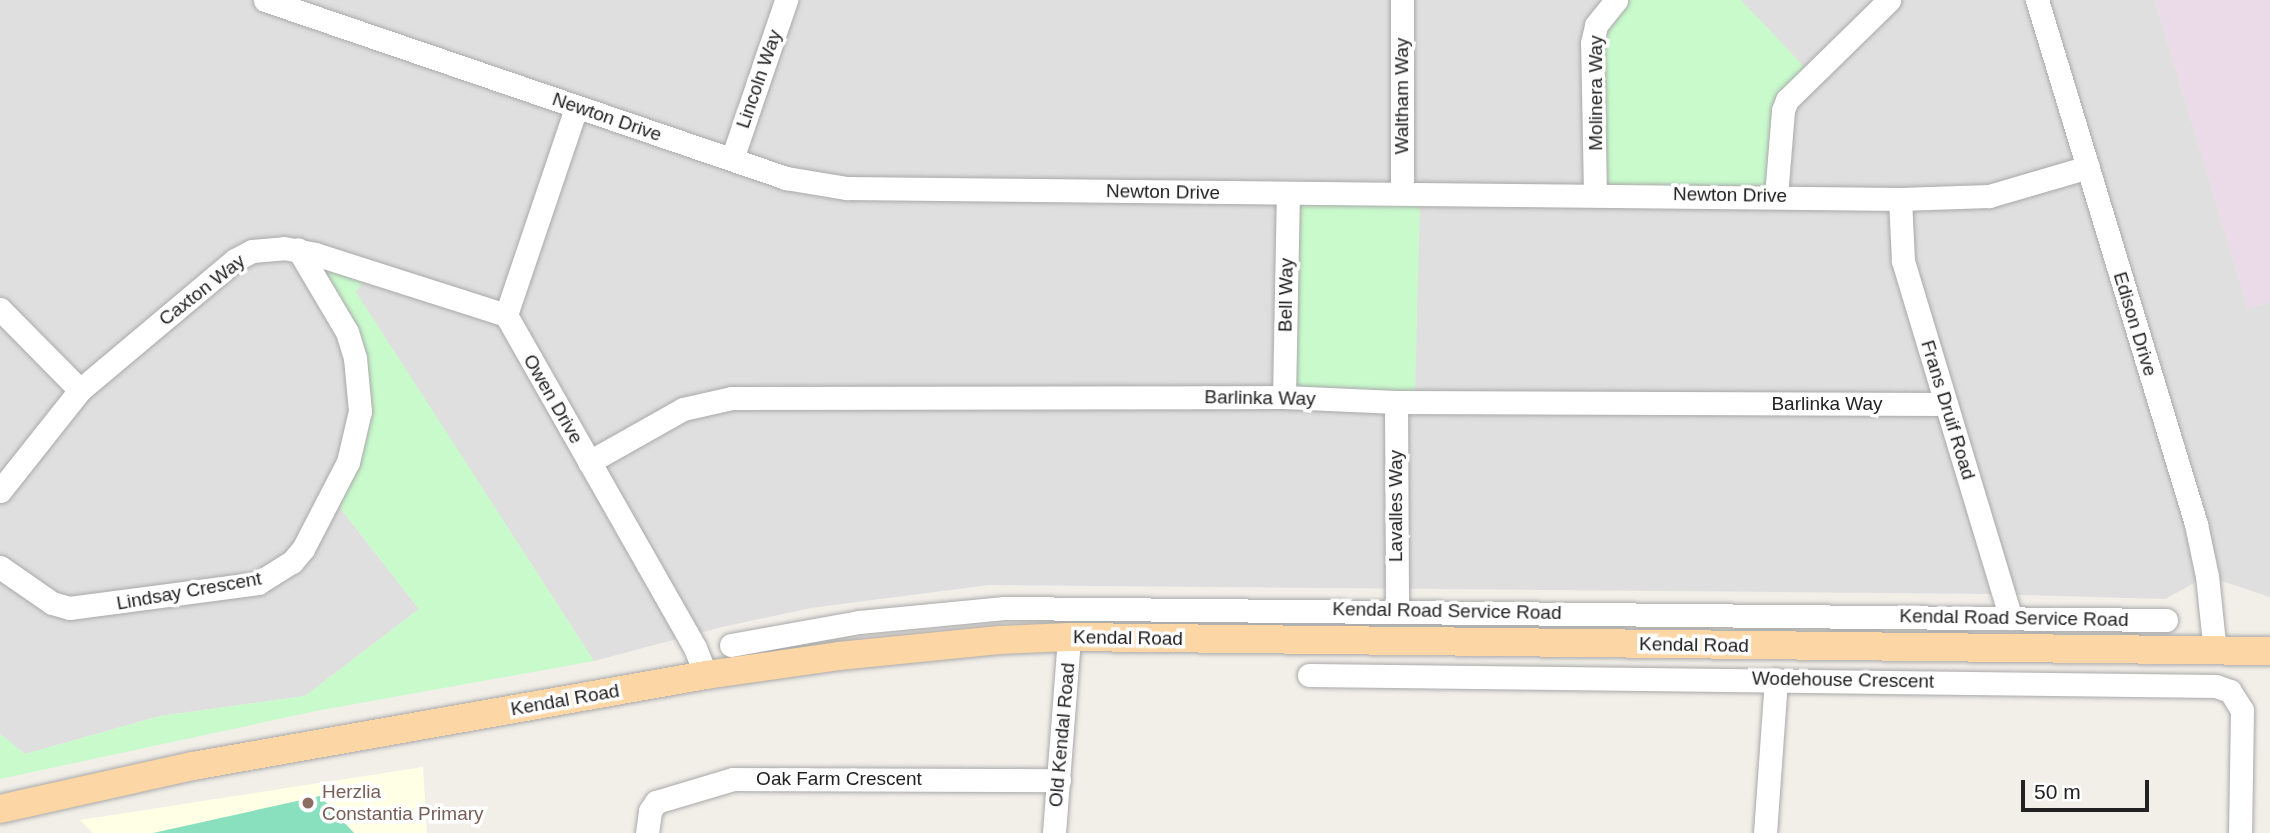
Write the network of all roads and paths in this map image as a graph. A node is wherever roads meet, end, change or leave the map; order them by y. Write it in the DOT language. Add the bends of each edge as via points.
graph roads {
  1 [pos="265,0"];
  2 [pos="786,0"];
  3 [pos="1402,0"];
  4 [pos="1616,0"];
  5 [pos="1889,0"];
  6 [pos="2038,0"];
  7 [pos="576,108"];
  8 [pos="732,159"];
  9 [pos="2088,167"];
  10 [pos="1402,192"];
  11 [pos="1288,193"];
  12 [pos="1595,194"];
  13 [pos="1776,196"];
  14 [pos="1900,199"];
  15 [pos="298,249"];
  16 [pos="0,309"];
  17 [pos="506,315"];
  18 [pos="80,390"];
  19 [pos="1284,397"];
  20 [pos="1396,402"];
  21 [pos="1946,404"];
  22 [pos="589,462"];
  23 [pos="0,491"];
  24 [pos="0,567"];
  25 [pos="1397,611"];
  26 [pos="2011,618"];
  27 [pos="2165,620"];
  28 [pos="1069,637"];
  29 [pos="731,645"];
  30 [pos="2270,651"];
  31 [pos="2215,652"];
  32 [pos="706,675"];
  33 [pos="1309,675"];
  34 [pos="1776,679"];
  35 [pos="1059,780"];
  36 [pos="0,809"];
  37 [pos="647,833"];
  38 [pos="1054,833"];
  39 [pos="1765,833"];
  40 [pos="2240,833"];
  1 -- 7 [label="street, Newton Drive"];
  2 -- 8 [label="street, Lincoln Way"];
  3 -- 10 [label="street, Waltham Way"];
  4 -- 12 [label="street, Molinera Way" via="1596,25 1592,43"];
  5 -- 13 [label="street" via="1787,100"];
  6 -- 9 [label="street, Edison Drive"];
  7 -- 8 [label="street, Newton Drive"];
  7 -- 17 [label="street"];
  8 -- 11 [label="street, Newton Drive" via="786,178 846,188"];
  9 -- 14 [label="street, Newton Drive" via="1989,196"];
  9 -- 31 [label="street, Edison Drive" via="2196,524"];
  10 -- 11 [label="street, Newton Drive"];
  10 -- 12 [label="street, Newton Drive"];
  11 -- 19 [label="street, Bell Way"];
  12 -- 13 [label="street, Newton Drive"];
  13 -- 14 [label="street, Newton Drive"];
  14 -- 21 [label="street, Frans Druif Road" via="1903,261"];
  15 -- 17 [label="street, Caxton Way"];
  15 -- 18 [label="street, Caxton Way" via="269,247 235,260"];
  15 -- 24 [label="street, Lindsay Crescent" via="347,332 355,358 360,411 348,462 292,562 258,583 69,608 51,603"];
  16 -- 18 [label="street"];
  17 -- 22 [label="street, Owen Drive"];
  18 -- 23 [label="street, Caxton Way"];
  19 -- 20 [label="street, Barlinka Way"];
  19 -- 22 [label="street, Barlinka Way" via="732,398 683,409"];
  20 -- 21 [label="street, Barlinka Way"];
  20 -- 25 [label="street, Lavalles Way"];
  21 -- 26 [label="street, Frans Druif Road"];
  22 -- 32 [label="street, Owen Drive"];
  25 -- 26 [label="street, Kendal Road Service Road"];
  25 -- 29 [label="street, Kendal Road Service Road" via="993,609 859,622"];
  26 -- 27 [label="street, Kendal Road Service Road"];
  28 -- 31 [label="main road, Kendal Road"];
  28 -- 32 [label="main road, Kendal Road" via="928,646"];
  28 -- 35 [label="street, Old Kendal Road"];
  30 -- 31 [label="main road, Kendal Road"];
  32 -- 36 [label="main road, Kendal Road" via="193,766"];
  33 -- 34 [label="street, Wodehouse Crescent"];
  34 -- 39 [label="street"];
  34 -- 40 [label="street, Wodehouse Crescent" via="2225,688 2242,710"];
  35 -- 37 [label="street, Oak Farm Crescent" via="733,779 656,803"];
  35 -- 38 [label="street, Old Kendal Road"];
}
